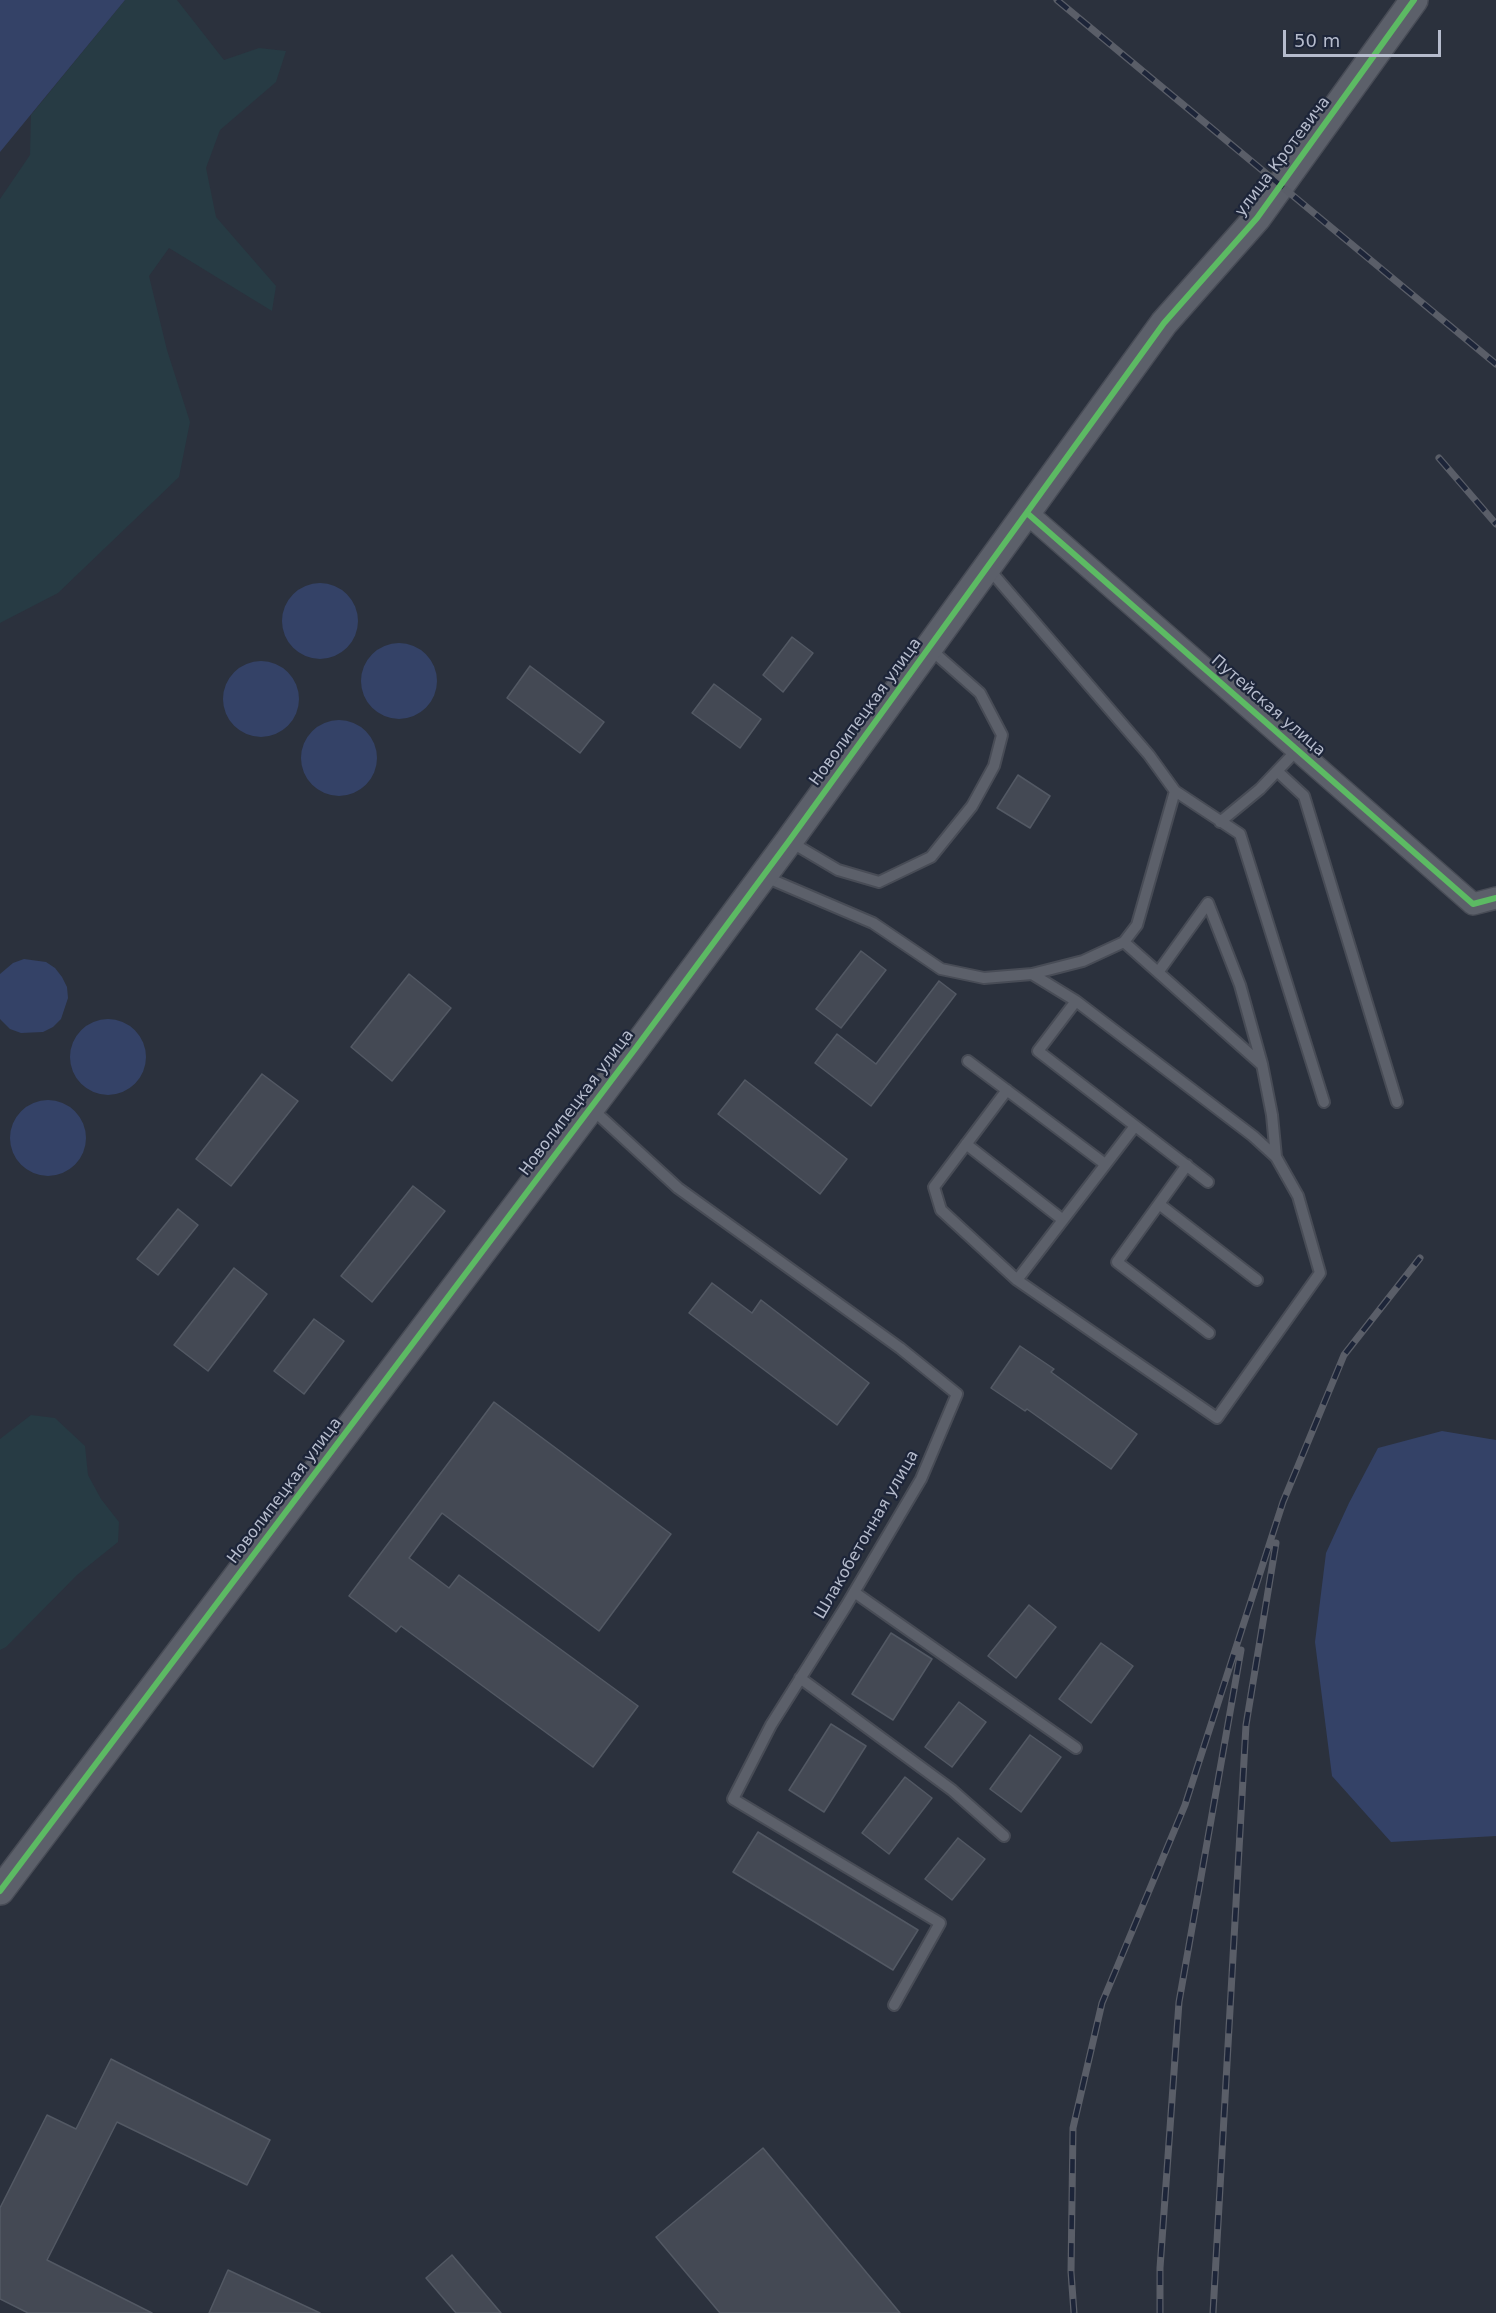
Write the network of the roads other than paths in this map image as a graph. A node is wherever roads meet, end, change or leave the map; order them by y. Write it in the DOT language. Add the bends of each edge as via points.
graph roads {
  1 [pos="1414,0"];
  2 [pos="1164,323"];
  3 [pos="1027,513"];
  4 [pos="987,567"];
  5 [pos="929,648"];
  6 [pos="1297,750"];
  7 [pos="1277,771"];
  8 [pos="1175,791"];
  9 [pos="1220,822"];
  10 [pos="789,841"];
  11 [pos="763,876"];
  12 [pos="1496,898"];
  13 [pos="1124,942"];
  14 [pos="1158,971"];
  15 [pos="1032,974"];
  16 [pos="1076,1001"];
  17 [pos="968,1061"];
  18 [pos="1262,1064"];
  19 [pos="1007,1090"];
  20 [pos="1324,1102"];
  21 [pos="1397,1102"];
  22 [pos="591,1108"];
  23 [pos="1135,1126"];
  24 [pos="966,1144"];
  25 [pos="1276,1157"];
  26 [pos="1105,1164"];
  27 [pos="1187,1165"];
  28 [pos="1208,1182"];
  29 [pos="1159,1204"];
  30 [pos="1063,1220"];
  31 [pos="1017,1280"];
  32 [pos="1257,1280"];
  33 [pos="1209,1333"];
  34 [pos="854,1592"];
  35 [pos="800,1678"];
  36 [pos="1076,1749"];
  37 [pos="1004,1836"];
  38 [pos="0,1891"];
  39 [pos="894,2005"];
  1 -- 2 [label="street, улица Кротевича" via="1257,218"];
  2 -- 3 [label="street, Новолипецкая улица"];
  3 -- 4 [label="street, Новолипецкая улица"];
  3 -- 6 [label="street, Путейская улица"];
  4 -- 5 [label="street, Новолипецкая улица"];
  4 -- 8 [label="lane" via="1149,755"];
  5 -- 10 [label="street, Новолипецкая улица"];
  5 -- 10 [label="lane" via="980,693 1002,735 994,766 972,806 931,857 879,882 838,870"];
  6 -- 7 [label="lane"];
  6 -- 12 [label="street, Путейская улица" via="1473,904"];
  7 -- 9 [label="lane"];
  7 -- 21 [label="lane" via="1304,796"];
  8 -- 9 [label="lane"];
  8 -- 13 [label="lane" via="1137,925"];
  9 -- 20 [label="lane" via="1240,834"];
  10 -- 11 [label="street, Новолипецкая улица"];
  11 -- 15 [label="lane" via="873,923 941,969 984,978"];
  11 -- 22 [label="street, Новолипецкая улица"];
  13 -- 14 [label="lane"];
  13 -- 15 [label="lane" via="1083,961"];
  14 -- 18 [label="lane"];
  14 -- 18 [label="lane" via="1208,903 1240,986"];
  15 -- 16 [label="lane"];
  16 -- 23 [label="lane" via="1038,1051"];
  16 -- 25 [label="lane"];
  17 -- 19 [label="lane"];
  18 -- 25 [label="lane"];
  19 -- 24 [label="lane"];
  19 -- 26 [label="lane"];
  22 -- 34 [label="lane, Шлакобетонная улица" via="678,1188 900,1348 957,1394 921,1479"];
  22 -- 38 [label="street, Новолипецкая улица"];
  23 -- 26 [label="lane"];
  23 -- 27 [label="lane"];
  24 -- 30 [label="lane"];
  24 -- 31 [label="lane" via="934,1187 941,1210"];
  25 -- 31 [label="lane" via="1298,1196 1320,1273 1218,1418"];
  26 -- 30 [label="lane"];
  27 -- 28 [label="lane"];
  27 -- 29 [label="lane"];
  29 -- 32 [label="lane"];
  29 -- 33 [label="lane" via="1117,1262"];
  30 -- 31 [label="lane"];
  34 -- 35 [label="lane, Шлакобетонная улица"];
  34 -- 36 [label="lane"];
  35 -- 37 [label="lane" via="952,1790"];
  35 -- 39 [label="lane, Шлакобетонная улица" via="733,1799 940,1923"];
}
